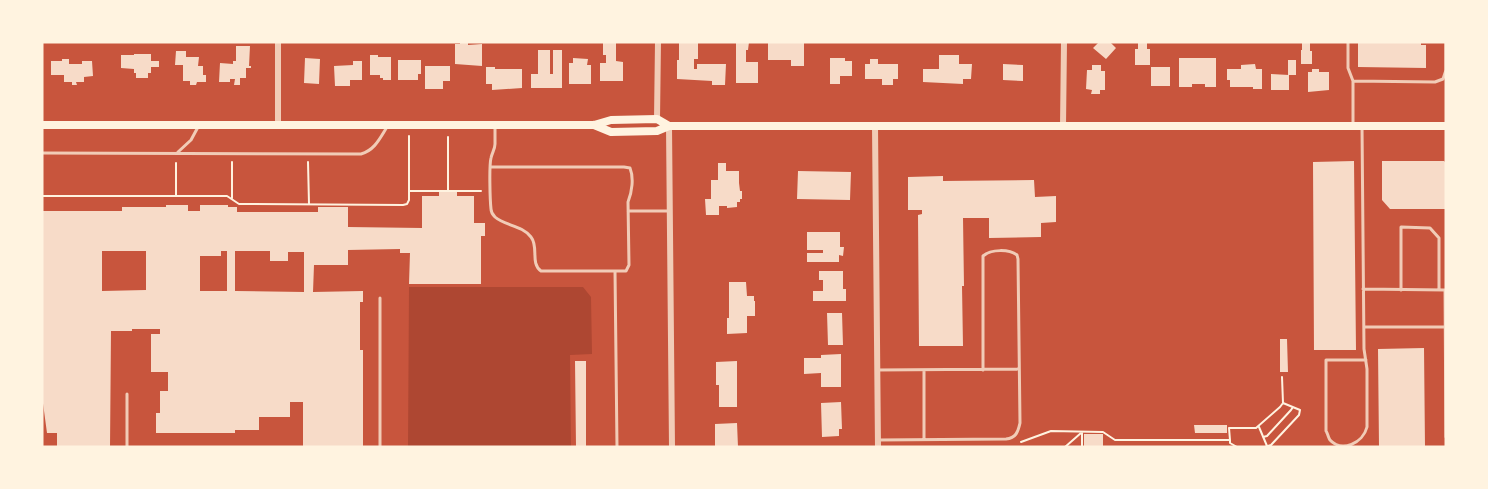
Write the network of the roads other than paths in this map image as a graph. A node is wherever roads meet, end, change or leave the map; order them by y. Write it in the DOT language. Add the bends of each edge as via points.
graph roads {
  1 [pos="278,42"];
  2 [pos="658,42"];
  3 [pos="1064,42"];
  4 [pos="1348,42"];
  5 [pos="1446,42"];
  6 [pos="1353,81"];
  7 [pos="657,119"];
  8 [pos="42,125"];
  9 [pos="199,125"];
  10 [pos="278,125"];
  11 [pos="388,125"];
  12 [pos="495,125"];
  13 [pos="594,125"];
  14 [pos="669,126"];
  15 [pos="875,126"];
  16 [pos="1062,126"];
  17 [pos="1353,126"];
  18 [pos="1362,126"];
  19 [pos="1446,126"];
  20 [pos="42,153"];
  21 [pos="176,153"];
  22 [pos="491,167"];
  23 [pos="628,211"];
  24 [pos="670,211"];
  25 [pos="615,271"];
  26 [pos="1363,290"];
  27 [pos="1401,290"];
  28 [pos="1439,290"];
  29 [pos="1445,290"];
  30 [pos="380,298"];
  31 [pos="1364,327"];
  32 [pos="1445,327"];
  33 [pos="1366,360"];
  34 [pos="1019,369"];
  35 [pos="877,370"];
  36 [pos="924,370"];
  37 [pos="983,370"];
  38 [pos="127,394"];
  39 [pos="1446,437"];
  40 [pos="924,440"];
  41 [pos="878,443"];
  42 [pos="127,447"];
  43 [pos="381,447"];
  44 [pos="617,447"];
  45 [pos="672,447"];
  1 -- 10 [label="street"];
  2 -- 7 [label="street"];
  3 -- 16 [label="street"];
  4 -- 6 [label="lane" via="1348,68"];
  5 -- 6 [label="lane" via="1443,79"];
  6 -- 17 [label="lane"];
  7 -- 13 [label="main road" via="612,120"];
  7 -- 14 [label="main road"];
  8 -- 9 [label="main road"];
  9 -- 10 [label="main road"];
  9 -- 21 [label="lane" via="191,140"];
  10 -- 11 [label="main road"];
  11 -- 12 [label="main road"];
  11 -- 21 [label="lane" via="376,145 361,154"];
  12 -- 13 [label="main road"];
  12 -- 22 [label="lane"];
  13 -- 14 [label="main road" via="612,132 657,131"];
  14 -- 15 [label="main road"];
  14 -- 24 [label="street"];
  15 -- 16 [label="main road"];
  15 -- 35 [label="street"];
  16 -- 17 [label="main road"];
  17 -- 18 [label="main road"];
  18 -- 19 [label="main road"];
  18 -- 26 [label="lane"];
  20 -- 21 [label="lane"];
  22 -- 23 [label="lane" via="630,168 632,193"];
  22 -- 25 [label="lane" via="491,212 529,234 535,242 537,268"];
  23 -- 24 [label="lane"];
  23 -- 25 [label="lane" via="629,266 626,271"];
  24 -- 45 [label="street"];
  25 -- 44 [label="lane"];
  26 -- 27 [label="lane"];
  26 -- 31 [label="lane"];
  27 -- 28 [label="lane"];
  27 -- 28 [label="lane" via="1401,227 1430,228 1439,238"];
  28 -- 29 [label="lane"];
  29 -- 32 [label="lane"];
  30 -- 43 [label="lane"];
  31 -- 32 [label="lane"];
  31 -- 33 [label="lane"];
  32 -- 39 [label="lane"];
  33 -- 33 [label="lane" via="1326,360 1326,431 1337,444 1354,444 1365,434"];
  34 -- 37 [label="lane"];
  34 -- 37 [label="lane" via="1018,259 1011,251 983,256"];
  34 -- 40 [label="lane" via="1020,423 1016,436"];
  35 -- 36 [label="lane"];
  35 -- 41 [label="street"];
  36 -- 37 [label="lane"];
  36 -- 40 [label="lane"];
  38 -- 42 [label="lane"];
  40 -- 41 [label="lane"];
}
